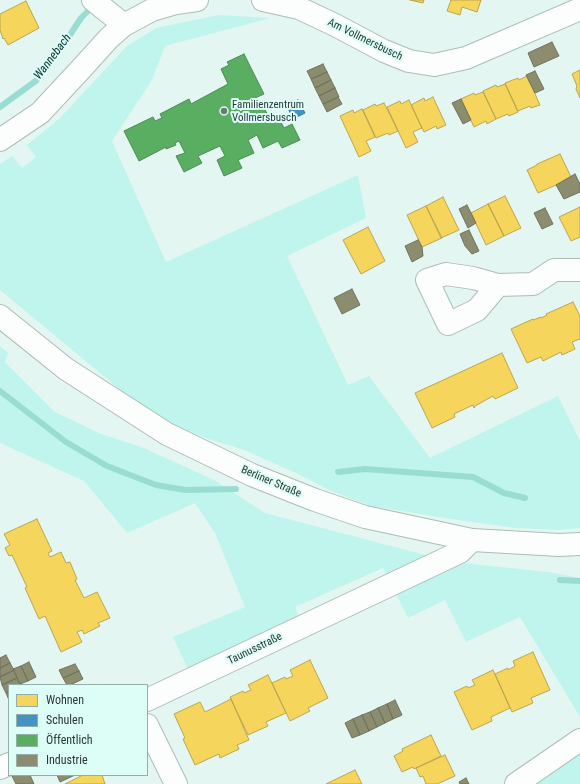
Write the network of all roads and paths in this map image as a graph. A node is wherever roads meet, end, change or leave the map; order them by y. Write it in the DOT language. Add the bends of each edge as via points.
graph roads {
  1 [pos="197,0"];
  2 [pos="263,0"];
  3 [pos="580,9"];
  4 [pos="108,12"];
  5 [pos="0,140"];
  6 [pos="580,270"];
  7 [pos="498,285"];
  8 [pos="0,316"];
  9 [pos="472,540"];
  10 [pos="580,544"];
  11 [pos="148,700"];
  12 [pos="148,727"];
  13 [pos="580,740"];
  14 [pos="176,784"];
  15 [pos="516,784"];
  1 -- 4 [label="street" via="152,10"];
  2 -- 3 [label="street, Am Vollmersbusch" via="299,8 384,51 409,61 434,65 466,58"];
  4 -- 5 [label="street" via="109,38 40,112"];
  6 -- 7 [label="street" via="554,270 533,284"];
  8 -- 9 [label="street, Berliner Straße" via="66,369 167,434 232,465 315,500 365,517"];
  9 -- 10 [label="street, Berliner Straße"];
  9 -- 11 [label="street, Taunusstraße" via="460,552"];
  12 -- 14 [label="street"];
  13 -- 15 [label="street"];
}
